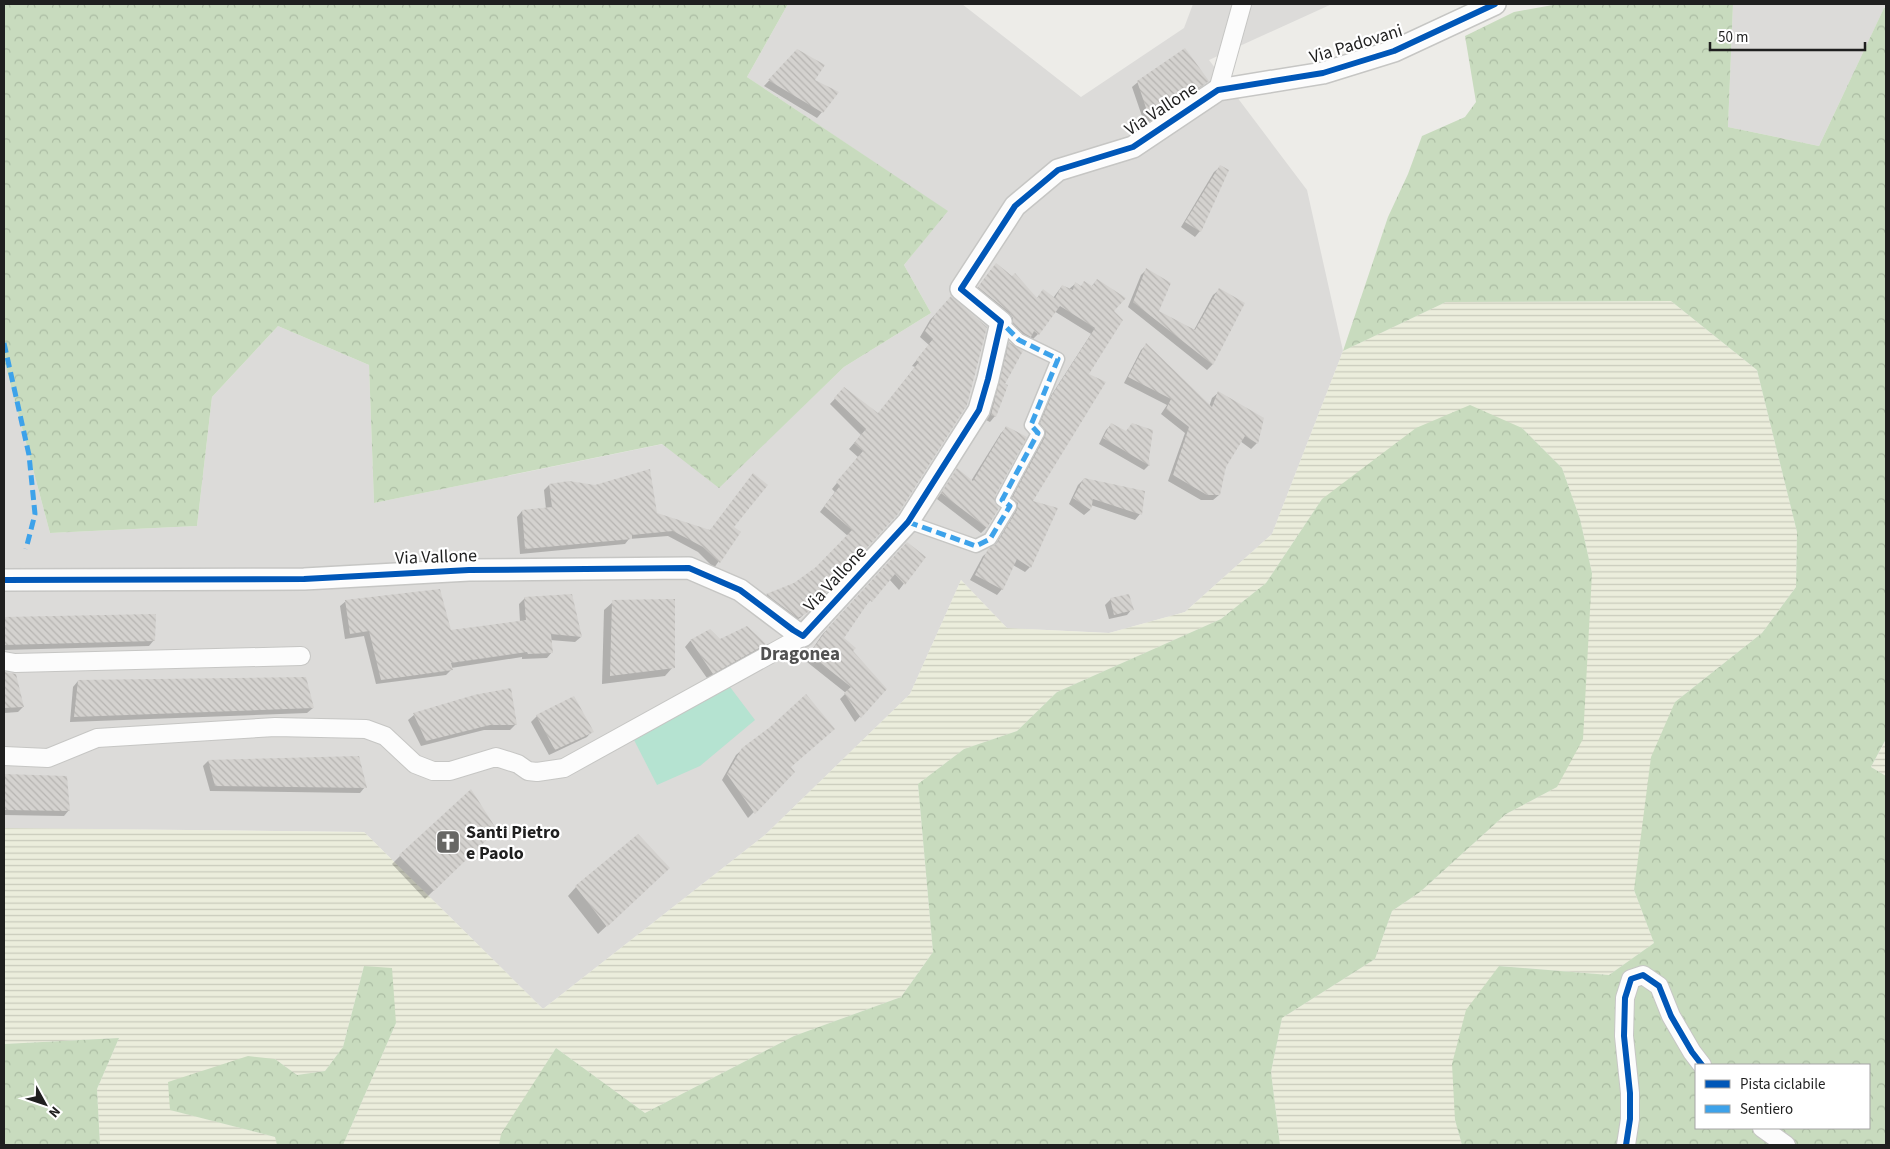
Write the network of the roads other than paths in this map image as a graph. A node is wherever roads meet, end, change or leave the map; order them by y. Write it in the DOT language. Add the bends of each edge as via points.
graph roads {
  1 [pos="1242,4"];
  2 [pos="1495,4"];
  3 [pos="1218,90"];
  4 [pos="1001,322"];
  5 [pos="908,522"];
  6 [pos="4,580"];
  7 [pos="803,636"];
  8 [pos="301,656"];
  9 [pos="4,661"];
  10 [pos="4,756"];
  11 [pos="1701,1064"];
  12 [pos="1763,1129"];
  13 [pos="1626,1145"];
  14 [pos="1786,1145"];
  1 -- 3 [label="street"];
  2 -- 3 [label="street, Via Padovani" via="1394,51 1323,73"];
  3 -- 4 [label="street, Via Vallone" via="1133,147 1058,170 1015,206 960,289"];
  4 -- 5 [label="street, Via Vallone" via="979,410"];
  4 -- 5 [label="street, Via Vallone" via="1020,340 1058,359 1031,425 1038,433 1002,500 1010,506 990,539 976,546"];
  5 -- 7 [label="street, Via Vallone"];
  6 -- 7 [label="street, Via Vallone" via="304,579 469,570 689,568 740,590"];
  7 -- 10 [label="street, Via Vallone" via="564,768 528,771 496,757 450,771 434,771 415,764 385,736 366,729 276,727 98,738 48,758"];
  8 -- 9 [label="street"];
  11 -- 13 [label="street" via="1671,1016 1659,986 1643,975 1631,979 1625,998 1624,1036 1630,1093"];
  12 -- 14 [label="street"];
}
